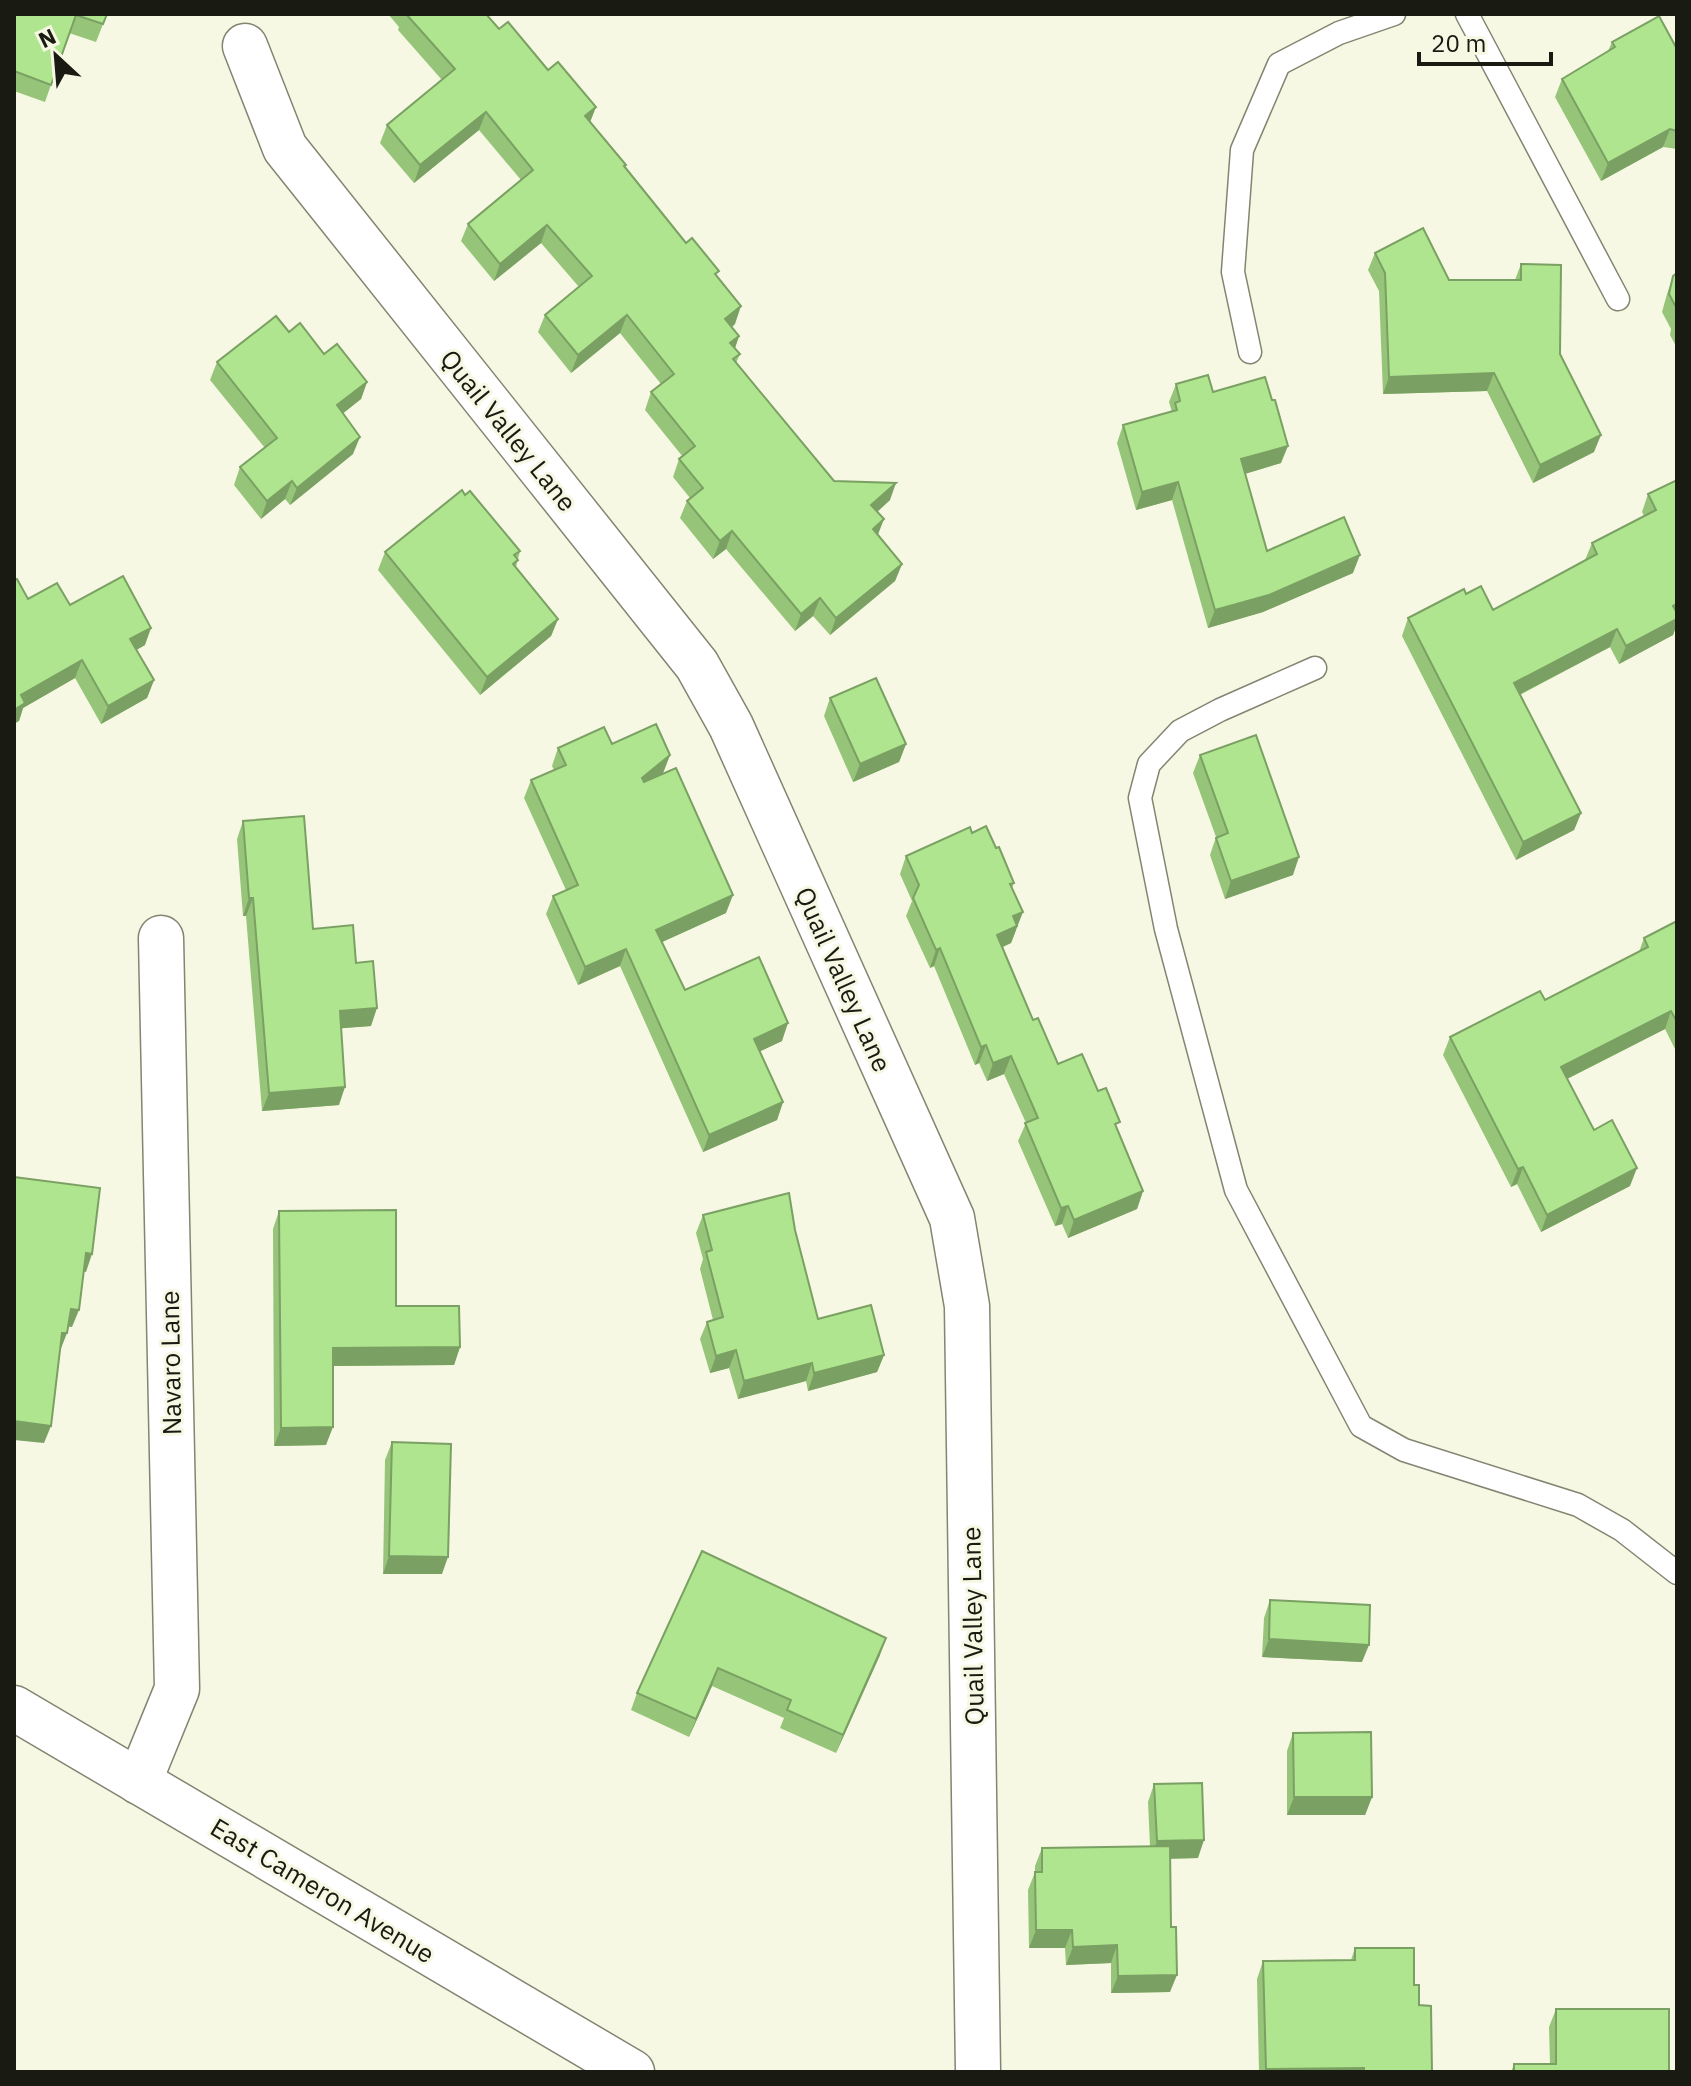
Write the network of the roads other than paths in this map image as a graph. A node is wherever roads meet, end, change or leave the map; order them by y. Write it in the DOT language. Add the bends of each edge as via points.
graph roads {
  1 [pos="1394,14"];
  2 [pos="1467,14"];
  3 [pos="245,46"];
  4 [pos="1618,299"];
  5 [pos="1250,352"];
  6 [pos="1315,668"];
  7 [pos="161,938"];
  8 [pos="1677,1573"];
  9 [pos="14,1708"];
  10 [pos="139,1782"];
  11 [pos="610,2067"];
  12 [pos="978,2072"];
  1 -- 5 [label="lane" via="1339,33 1279,64 1242,150 1233,272"];
  2 -- 4 [label="lane"];
  3 -- 12 [label="street, Quail Valley Lane" via="285,148 697,665 731,726 952,1218 967,1306"];
  6 -- 8 [label="lane" via="1180,731 1149,764 1140,798 1166,929 1236,1190 1361,1426 1404,1450 1578,1505 1622,1530"];
  7 -- 10 [label="street, Navaro Lane" via="177,1689"];
  9 -- 10 [label="street, East Cameron Avenue"];
  10 -- 11 [label="street, East Cameron Avenue"];
}
